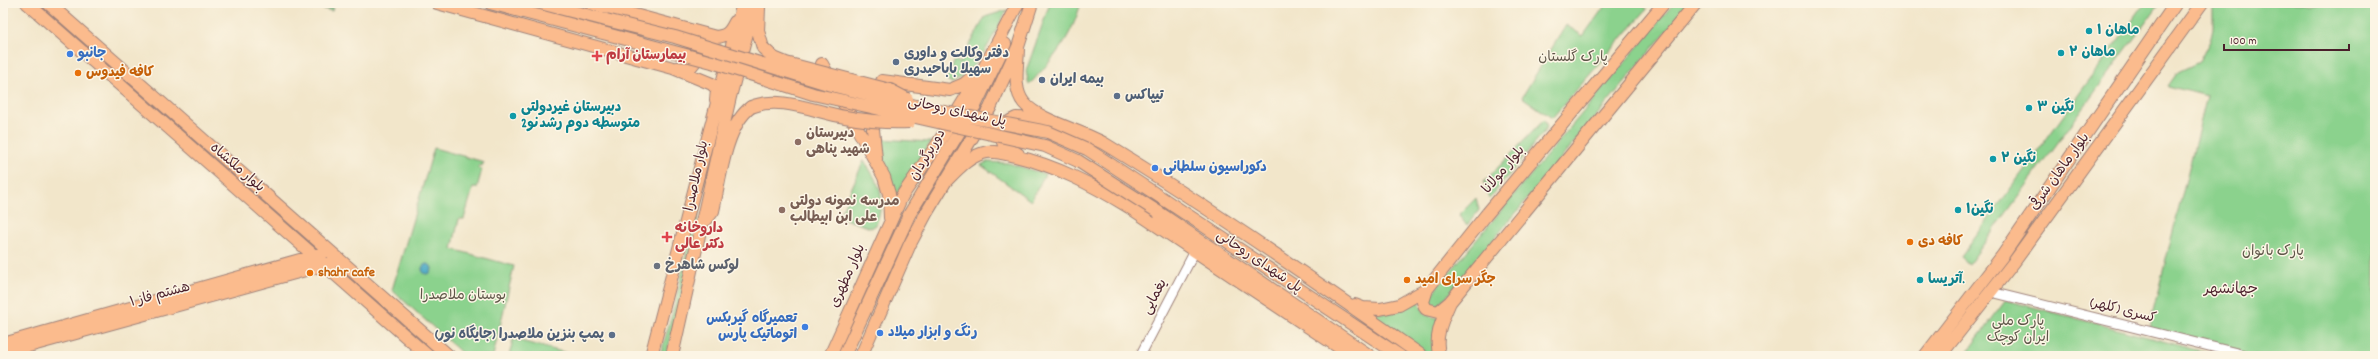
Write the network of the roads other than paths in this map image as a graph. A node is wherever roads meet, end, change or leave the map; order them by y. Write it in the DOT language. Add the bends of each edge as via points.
graph roads {
  1 [pos="48,3"];
  2 [pos="437,3"];
  3 [pos="490,3"];
  4 [pos="540,3"];
  5 [pos="590,3"];
  6 [pos="755,3"];
  7 [pos="760,3"];
  8 [pos="1032,3"];
  9 [pos="1664,3"];
  10 [pos="1696,3"];
  11 [pos="2176,3"];
  12 [pos="2202,3"];
  13 [pos="743,4"];
  14 [pos="30,5"];
  15 [pos="1016,7"];
  16 [pos="685,30"];
  17 [pos="1018,47"];
  18 [pos="822,64"];
  19 [pos="673,68"];
  20 [pos="984,68"];
  21 [pos="924,108"];
  22 [pos="714,115"];
  23 [pos="1049,120"];
  24 [pos="927,121"];
  25 [pos="876,159"];
  26 [pos="1028,159"];
  27 [pos="943,184"];
  28 [pos="890,219"];
  29 [pos="702,224"];
  30 [pos="330,251"];
  31 [pos="1195,251"];
  32 [pos="315,256"];
  33 [pos="340,260"];
  34 [pos="326,265"];
  35 [pos="1427,289"];
  36 [pos="1991,292"];
  37 [pos="1344,300"];
  38 [pos="1450,302"];
  39 [pos="3,344"];
  40 [pos="3,353"];
  41 [pos="1940,355"];
  42 [pos="428,356"];
  43 [pos="449,356"];
  44 [pos="651,356"];
  45 [pos="672,356"];
  46 [pos="830,356"];
  47 [pos="844,356"];
  48 [pos="861,356"];
  49 [pos="1140,356"];
  50 [pos="1352,356"];
  51 [pos="1370,356"];
  52 [pos="1400,356"];
  53 [pos="1422,356"];
  54 [pos="1440,356"];
  55 [pos="1925,356"];
  56 [pos="2249,356"];
  1 -- 30 [label="main road, بلوار ملکشاه"];
  2 -- 19 [label="main road"];
  3 -- 24 [label="main road, پل شهدای روحانی, bridge" via="712,62 813,94"];
  4 -- 21 [label="main road, پل شهدای روحانی, bridge" via="675,37 792,75"];
  5 -- 16 [label="main road"];
  6 -- 29 [label="main road, بلوار ملاصدرا" via="730,97"];
  7 -- 21 [label="main road, bridge" via="758,31 763,48 774,58 890,90"];
  8 -- 17 [label="main road"];
  9 -- 35 [label="main road, بلوار مولانا"];
  10 -- 38 [label="main road"];
  11 -- 55 [label="main road, بلوار ماهان شرقی" via="2003,255"];
  12 -- 36 [label="main road, بلوار ماهان شرقی"];
  13 -- 16 [label="main road" via="731,31 724,37 716,38"];
  13 -- 22 [label="main road"];
  14 -- 32 [label="main road, بلوار ملکشاه"];
  15 -- 20 [label="main road, بلوار مطهری"];
  15 -- 47 [label="main road, دوربرگردان" via="1009,35 993,72 909,215"];
  16 -- 19 [label="main road" via="696,36 698,41 696,60 688,69"];
  17 -- 23 [label="main road" via="1019,97 1032,110"];
  17 -- 27 [label="main road" via="990,108"];
  18 -- 25 [label="main road"];
  19 -- 22 [label="main road" via="712,84 717,89"];
  20 -- 25 [label="main road" via="964,84 950,90 882,80 873,129"];
  20 -- 28 [label="main road, بلوار مطهری"];
  21 -- 52 [label="main road, پل شهدای روحانی, bridge" via="1048,132 1087,149"];
  22 -- 44 [label="main road"];
  23 -- 26 [label="main road" via="1016,118 1006,125 1002,139 1004,145"];
  23 -- 37 [label="main road" via="1104,144"];
  24 -- 29 [label="main road, bridge" via="888,122 861,119 777,102 751,107 742,115 732,133 713,211"];
  24 -- 51 [label="main road, پل شهدای روحانی, bridge" via="1045,146 1078,161 1164,216"];
  25 -- 28 [label="main road" via="889,194"];
  26 -- 27 [label="main road" via="988,152 960,166"];
  26 -- 31 [label="main road" via="1086,182"];
  27 -- 48 [label="main road" via="910,244"];
  28 -- 46 [label="main road, بلوار مطهری"];
  29 -- 45 [label="main road, بلوار ملاصدرا"];
  30 -- 32 [label="main road, هشتم فاز ۱"];
  30 -- 33 [label="main road, بلوار ملکشاه"];
  31 -- 49 [label="street, یغمایی"];
  31 -- 50 [label="main road"];
  32 -- 34 [label="main road, بلوار ملکشاه"];
  32 -- 39 [label="main road, هشتم فاز ۱"];
  33 -- 34 [label="main road, هشتم فاز ۱"];
  33 -- 43 [label="main road, بلوار ملکشاه"];
  34 -- 40 [label="main road, هشتم فاز ۱"];
  34 -- 42 [label="main road, بلوار ملکشاه"];
  35 -- 37 [label="main road, بلوار مولانا" via="1399,305 1380,309 1363,308"];
  35 -- 38 [label="main road" via="1423,302 1426,309 1438,312"];
  36 -- 41 [label="main road, بلوار ماهان شرقی"];
  36 -- 56 [label="street, کسری (کلهر)"];
  37 -- 53 [label="main road"];
  38 -- 54 [label="main road" via="1440,330"];
}
